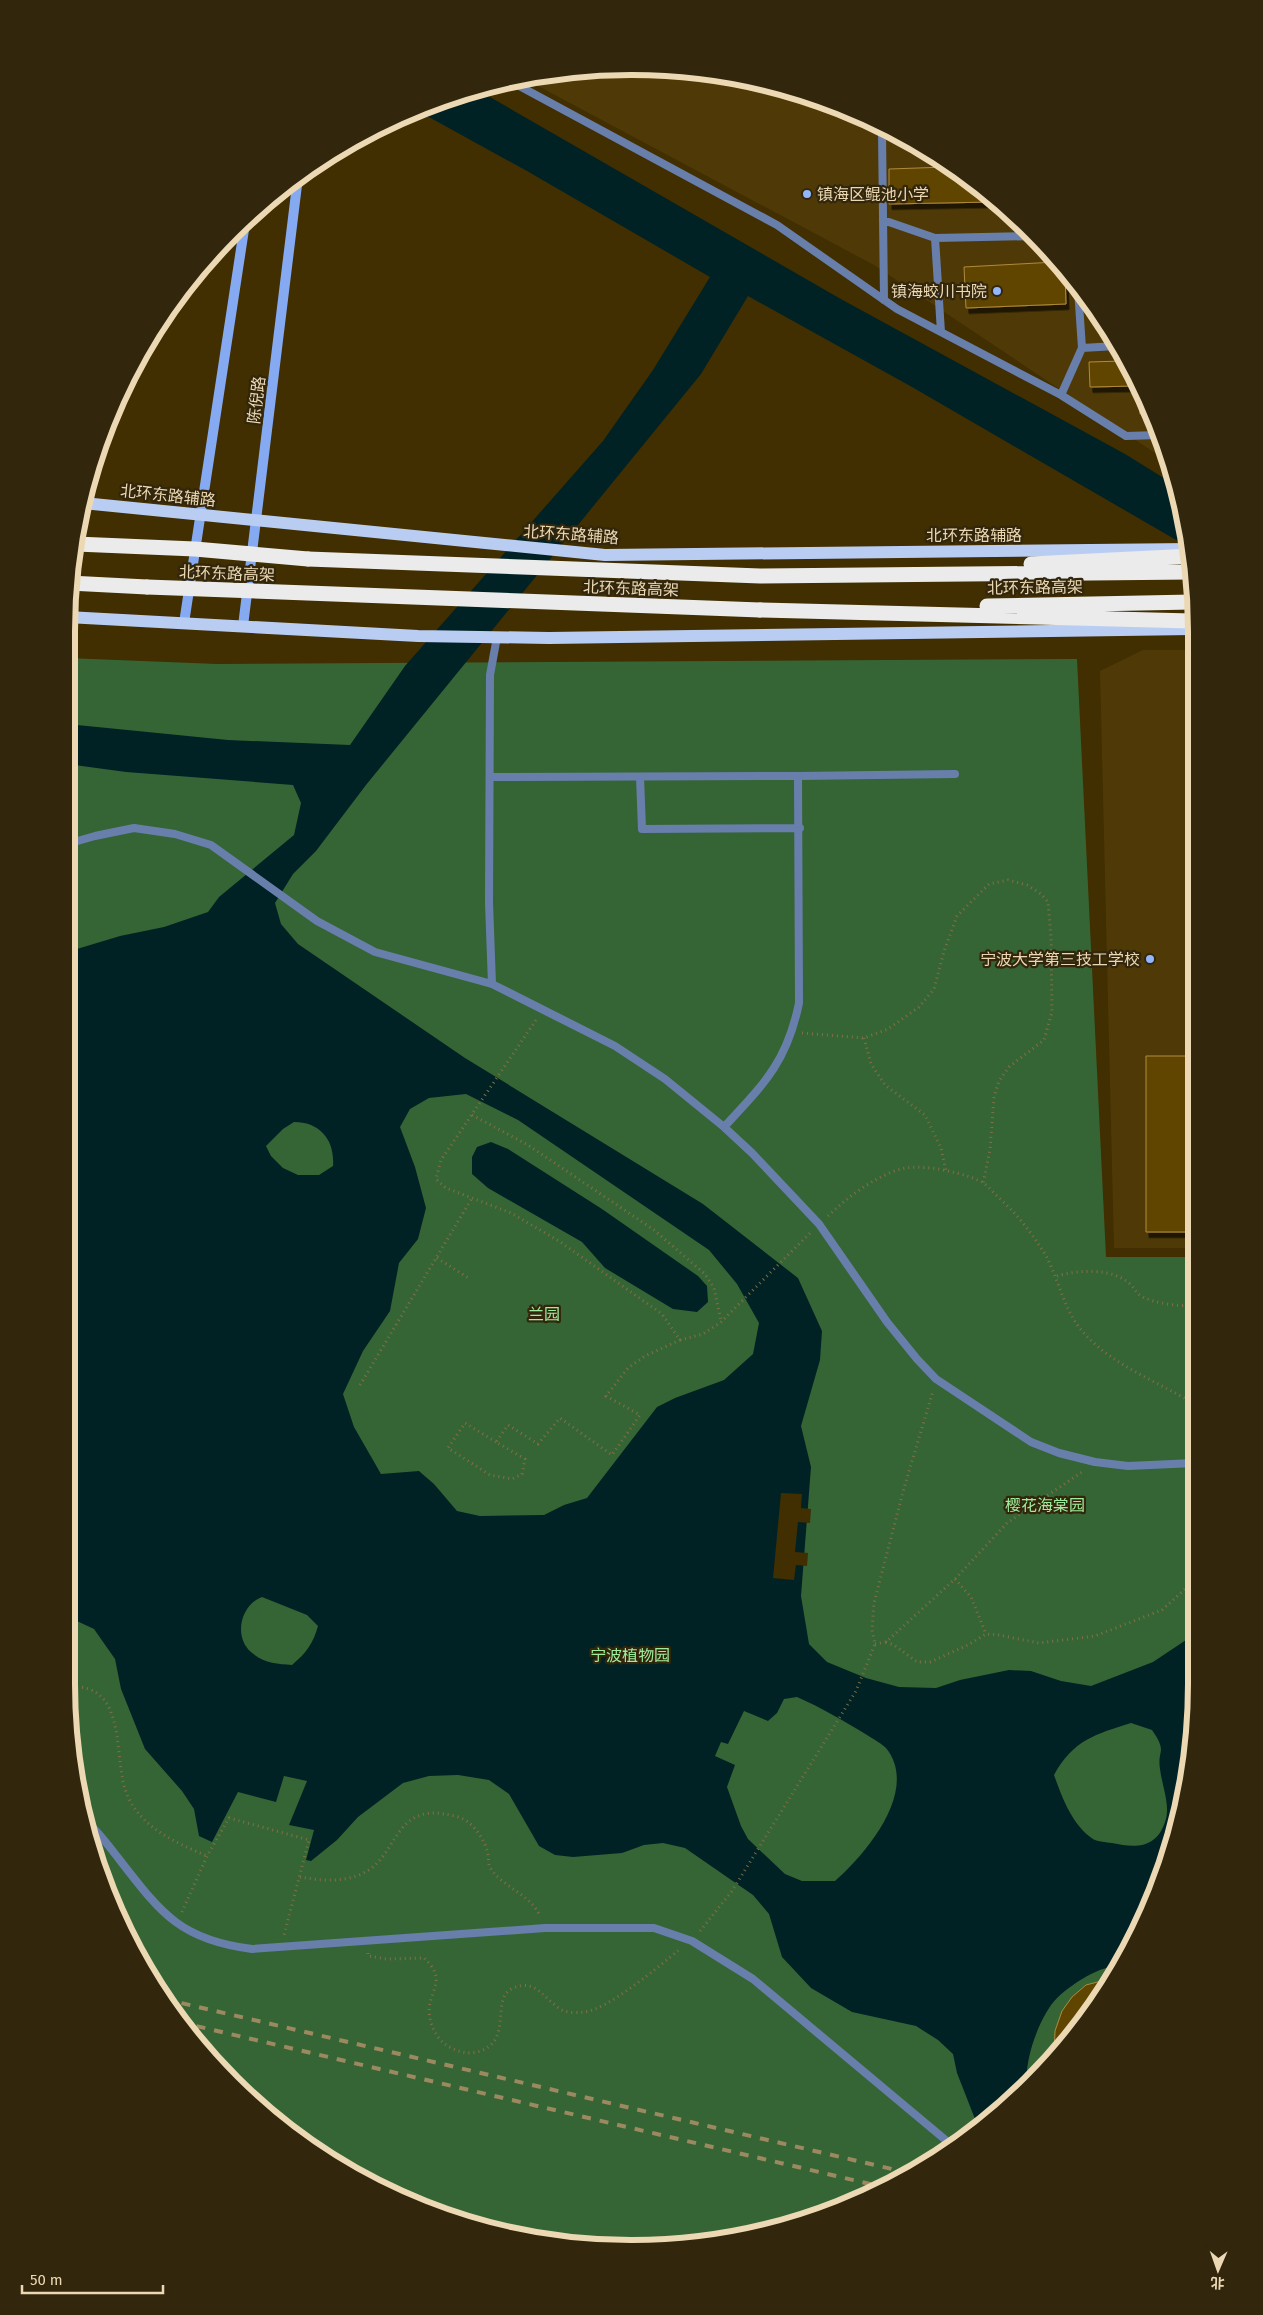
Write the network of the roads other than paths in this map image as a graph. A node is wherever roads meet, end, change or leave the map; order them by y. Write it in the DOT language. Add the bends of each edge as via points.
graph roads {
  1 [pos="519,87"];
  2 [pos="882,134"];
  3 [pos="297,187"];
  4 [pos="883,220"];
  5 [pos="243,233"];
  6 [pos="1023,236"];
  7 [pos="935,238"];
  8 [pos="884,300"];
  9 [pos="1079,301"];
  10 [pos="941,332"];
  11 [pos="1109,346"];
  12 [pos="1082,348"];
  13 [pos="1061,395"];
  14 [pos="1152,435"];
  15 [pos="90,504"];
  16 [pos="200,514"];
  17 [pos="256,522"];
  18 [pos="82,544"];
  19 [pos="1181,548"];
  20 [pos="1183,556"];
  21 [pos="1184,572"];
  22 [pos="760,576"];
  23 [pos="77,582"];
  24 [pos="1187,602"];
  25 [pos="760,610"];
  26 [pos="75,617"];
  27 [pos="184,623"];
  28 [pos="243,626"];
  29 [pos="1188,626"];
  30 [pos="1188,626"];
  31 [pos="497,637"];
  32 [pos="955,774"];
  33 [pos="798,776"];
  34 [pos="491,777"];
  35 [pos="640,777"];
  36 [pos="800,828"];
  37 [pos="75,842"];
  38 [pos="492,984"];
  39 [pos="724,1127"];
  40 [pos="1188,1463"];
  41 [pos="94,1827"];
  42 [pos="947,2141"];
  1 -- 8 [label="lane" via="777,225"];
  2 -- 4 [label="lane"];
  3 -- 17 [label="street, 陈倪路"];
  4 -- 7 [label="lane"];
  4 -- 8 [label="lane"];
  5 -- 16 [label="street"];
  6 -- 7 [label="lane"];
  7 -- 10 [label="lane"];
  8 -- 10 [label="lane"];
  9 -- 12 [label="lane"];
  10 -- 13 [label="lane"];
  11 -- 12 [label="lane"];
  12 -- 13 [label="lane"];
  13 -- 14 [label="lane" via="1126,436"];
  15 -- 16 [label="main road, 北环东路辅路"];
  16 -- 17 [label="main road, 北环东路辅路"];
  16 -- 27 [label="street"];
  17 -- 19 [label="main road, 北环东路辅路" via="605,555"];
  17 -- 28 [label="street, 陈倪路"];
  18 -- 22 [label="highway, 北环东路高架, bridge" via="195,549 308,559"];
  20 -- 22 [label="highway"];
  21 -- 22 [label="highway, 北环东路高架"];
  23 -- 25 [label="highway, 北环东路高架, bridge"];
  24 -- 25 [label="highway, 北环东路高架"];
  25 -- 29 [label="highway"];
  26 -- 27 [label="main road"];
  27 -- 28 [label="main road"];
  28 -- 31 [label="main road"];
  30 -- 31 [label="main road"];
  31 -- 34 [label="lane" via="490,676"];
  32 -- 33 [label="lane"];
  33 -- 35 [label="lane"];
  33 -- 36 [label="lane"];
  34 -- 35 [label="lane"];
  34 -- 38 [label="lane" via="489,903"];
  35 -- 36 [label="lane" via="642,829"];
  36 -- 39 [label="lane" via="799,1003 793,1032 777,1066"];
  37 -- 38 [label="lane" via="134,828 176,834 211,845 317,921 375,952"];
  38 -- 39 [label="lane" via="615,1046 665,1079"];
  39 -- 40 [label="lane" via="819,1224 887,1322 936,1379 1031,1442 1059,1453 1128,1466"];
  41 -- 42 [label="lane" via="156,1906 202,1938 226,1946 280,1948 545,1928 654,1928 692,1941 753,1979"];
}
